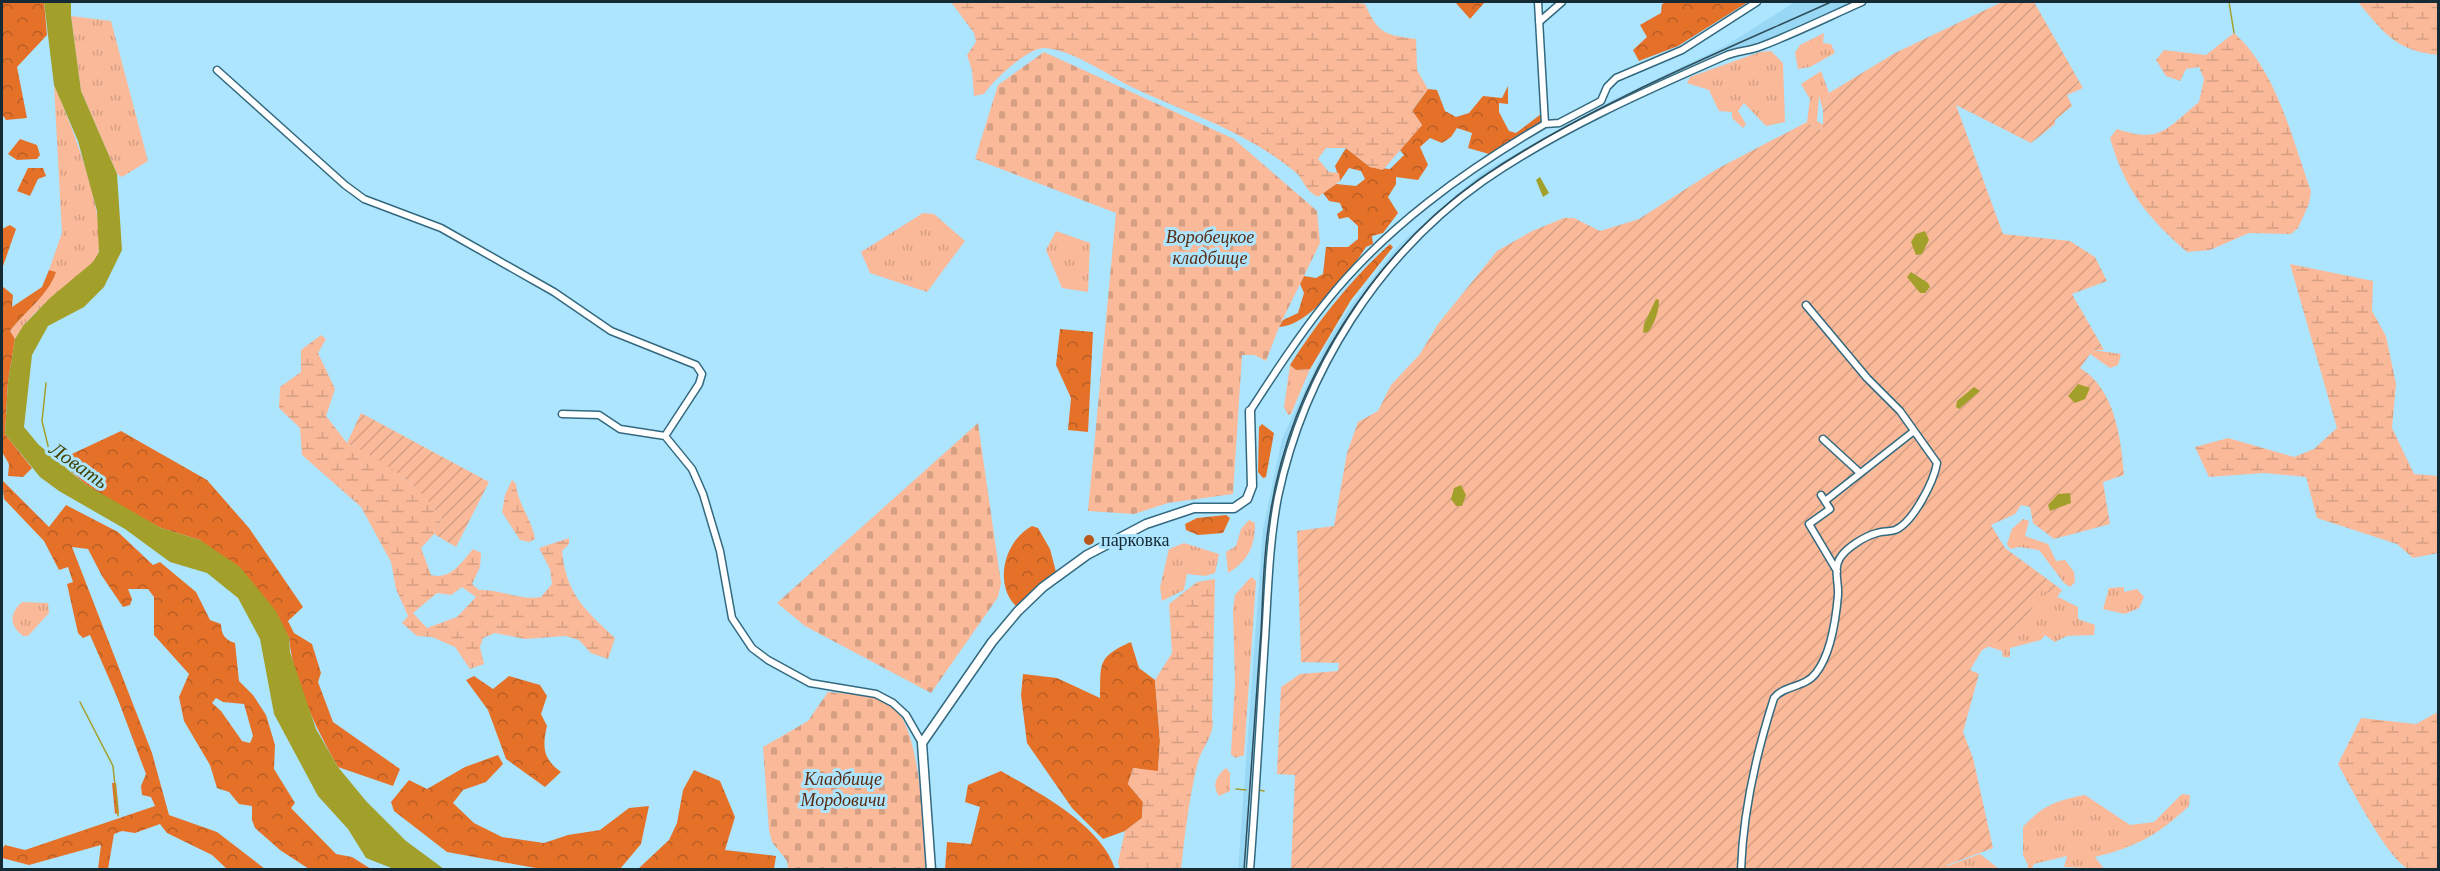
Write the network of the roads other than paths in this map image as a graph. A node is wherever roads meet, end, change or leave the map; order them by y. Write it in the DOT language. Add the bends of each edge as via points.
graph roads {
  1 [pos="1538,2"];
  2 [pos="1562,2"];
  3 [pos="1757,2"];
  4 [pos="1862,2"];
  5 [pos="1539,22"];
  6 [pos="217,70"];
  7 [pos="1545,124"];
  8 [pos="1806,305"];
  9 [pos="1250,411"];
  10 [pos="562,414"];
  11 [pos="1914,430"];
  12 [pos="665,436"];
  13 [pos="1823,439"];
  14 [pos="1858,472"];
  15 [pos="1821,495"];
  16 [pos="1825,501"];
  17 [pos="1837,572"];
  18 [pos="922,743"];
  19 [pos="931,870"];
  20 [pos="1250,870"];
  21 [pos="1741,870"];
  1 -- 5 [label="street"];
  2 -- 5 [label="street"];
  3 -- 7 [label="street" via="1682,50 1616,78 1601,101 1559,123"];
  4 -- 20 [label="street" via="1755,48 1729,54 1529,152 1450,207 1420,235 1344,331 1311,394 1291,444 1278,500 1269,565"];
  5 -- 7 [label="street"];
  6 -- 12 [label="street" via="364,199 441,228 554,292 611,331 696,365 702,374 699,384"];
  7 -- 9 [label="street" via="1487,158 1432,198 1373,250 1326,302"];
  8 -- 11 [label="street"];
  9 -- 18 [label="street" via="1252,486 1247,499 1234,508 1194,508 1146,524 1087,555 1043,587 992,642"];
  10 -- 12 [label="street" via="599,415 620,429"];
  11 -- 14 [label="street"];
  11 -- 17 [label="street" via="1937,463 1934,478 1910,520 1894,530 1865,537 1840,557"];
  12 -- 18 [label="street" via="692,470 703,494 720,551 732,618 752,648 810,683 876,694 893,703 906,715"];
  13 -- 14 [label="street"];
  14 -- 16 [label="street"];
  15 -- 16 [label="street"];
  16 -- 17 [label="street" via="1830,509 1809,524"];
  17 -- 21 [label="street" via="1835,618 1816,673 1806,682 1778,692 1774,698 1751,782"];
  18 -- 19 [label="street"];
}
